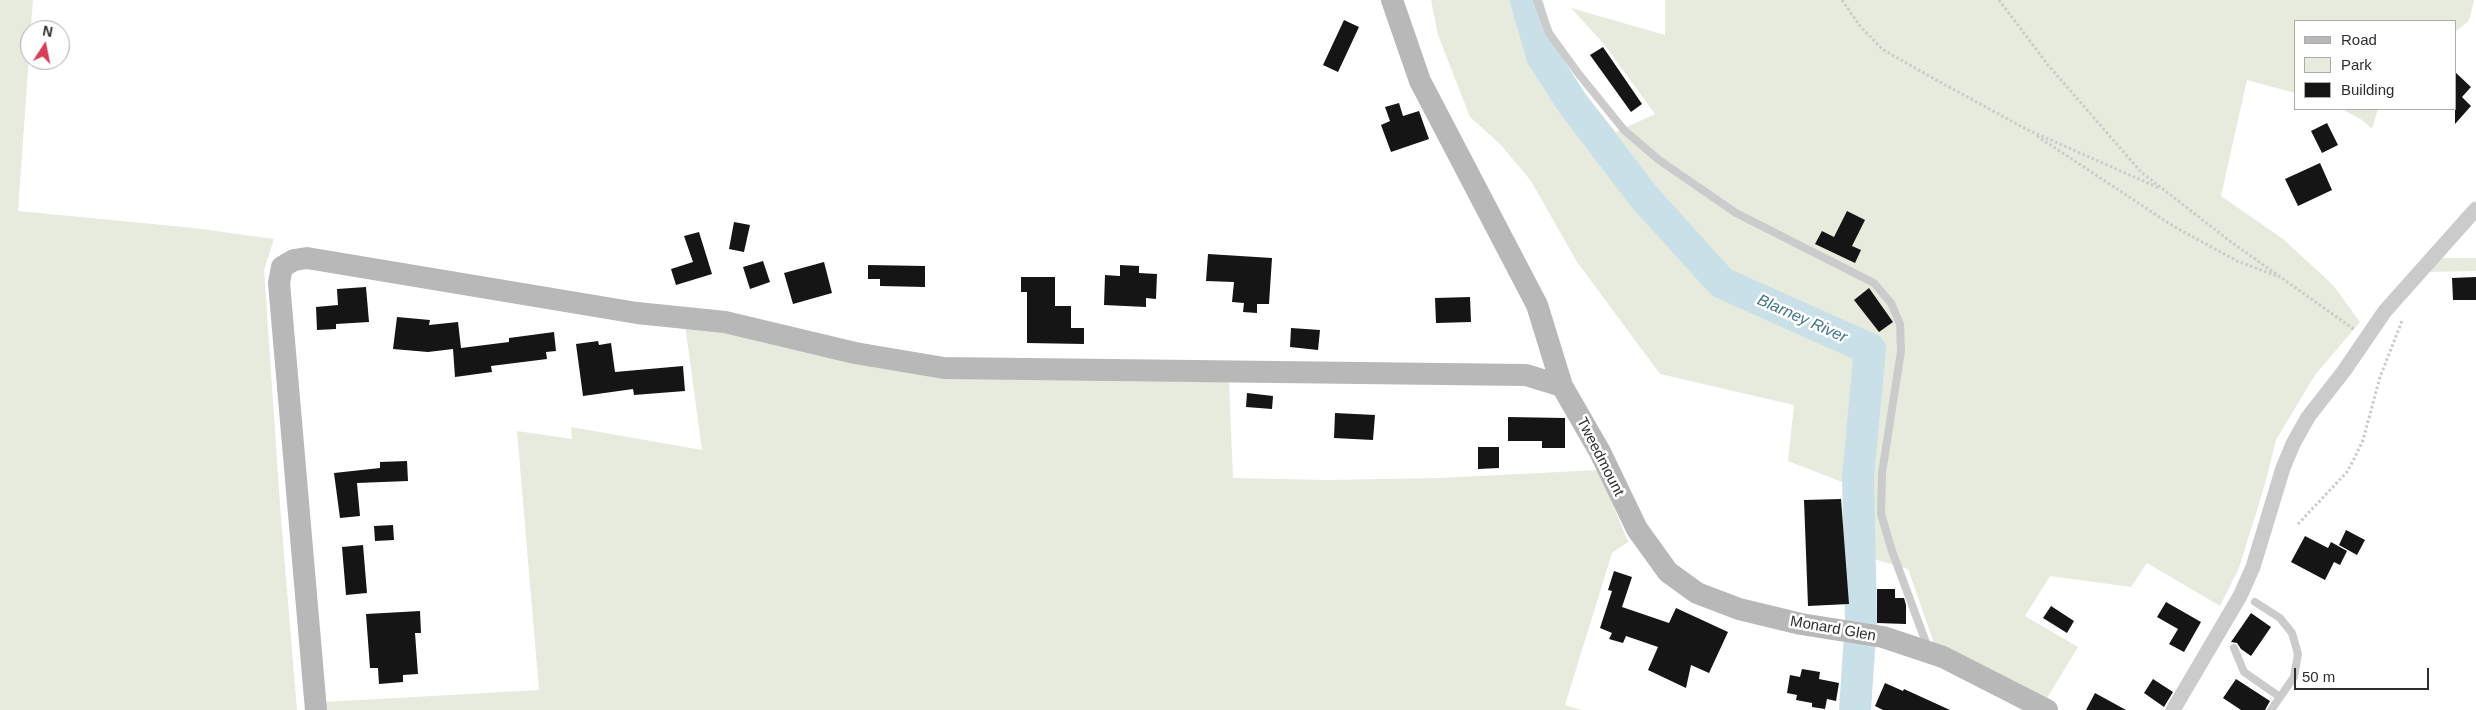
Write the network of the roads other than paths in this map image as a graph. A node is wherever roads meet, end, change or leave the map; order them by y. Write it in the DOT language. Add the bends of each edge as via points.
graph roads {
  1 [pos="1392,0"];
  2 [pos="1537,0"];
  3 [pos="2476,209"];
  4 [pos="1562,386"];
  5 [pos="1637,529"];
  6 [pos="2255,602"];
  7 [pos="2234,648"];
  8 [pos="1929,652"];
  9 [pos="2280,697"];
  10 [pos="316,710"];
  11 [pos="2047,710"];
  12 [pos="2173,710"];
  13 [pos="2271,710"];
  1 -- 4 [label="street, Tweedmount" via="1420,81 1537,305"];
  2 -- 8 [label="lane" via="1549,33 1578,73 1624,130 1645,148 1736,212 1874,282 1891,303 1900,324 1901,352 1882,473 1881,514"];
  3 -- 12 [label="street" via="2385,311 2308,417 2283,468 2253,567 2240,596"];
  4 -- 5 [label="street, Tweedmount" via="1600,452"];
  4 -- 10 [label="street" via="1526,375 944,368 855,353 725,322 636,313 307,258 294,260 282,267 279,283"];
  5 -- 8 [label="street, Monard Glen" via="1668,572 1705,598 1760,615 1883,637"];
  6 -- 9 [label="lane" via="2280,618 2296,644 2297,668"];
  7 -- 9 [label="lane" via="2244,672"];
  8 -- 11 [label="street, Monard Glen"];
  9 -- 13 [label="lane"];
}
